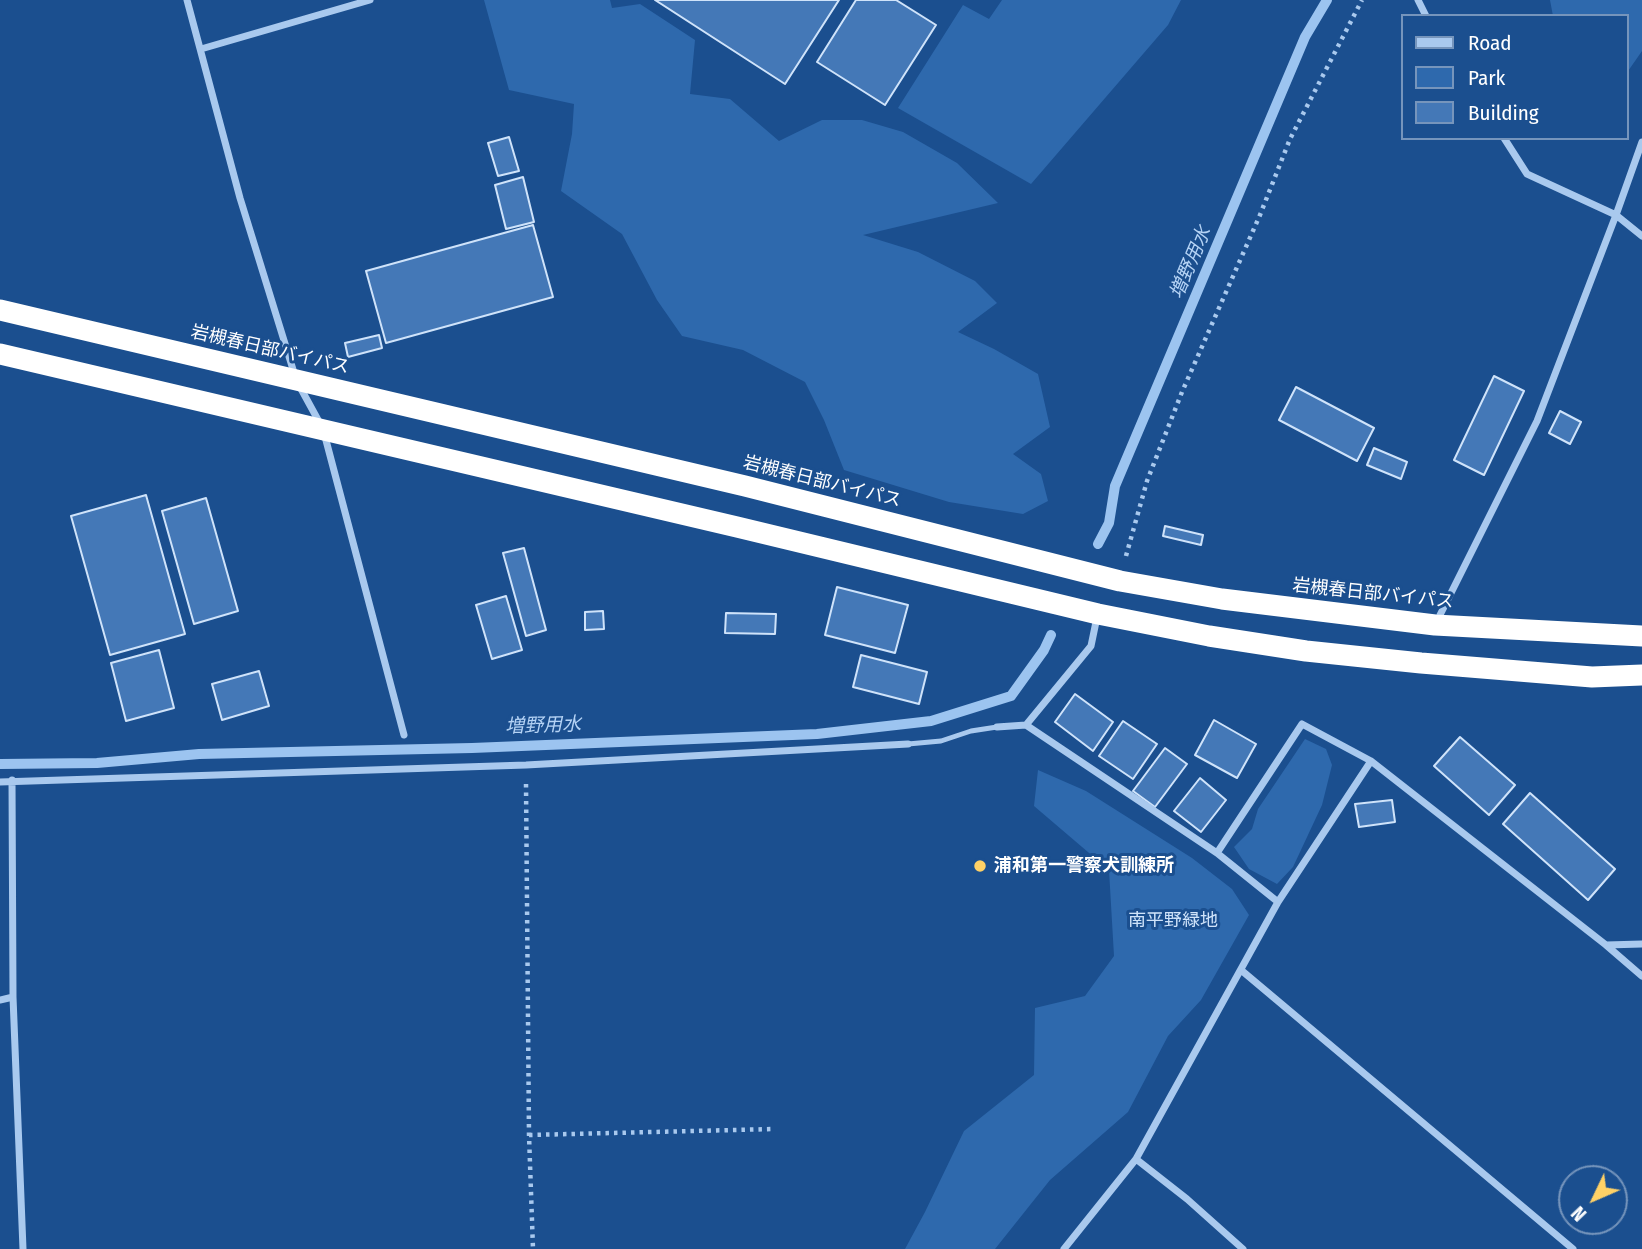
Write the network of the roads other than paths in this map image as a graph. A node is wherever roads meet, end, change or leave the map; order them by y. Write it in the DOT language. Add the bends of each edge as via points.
graph roads {
  1 [pos="187,0"];
  2 [pos="370,0"];
  3 [pos="201,50"];
  4 [pos="1505,140"];
  5 [pos="1642,142"];
  6 [pos="1616,215"];
  7 [pos="1642,236"];
  8 [pos="0,310"];
  9 [pos="0,354"];
  10 [pos="296,379"];
  11 [pos="323,429"];
  12 [pos="1098,614"];
  13 [pos="1435,625"];
  14 [pos="1642,636"];
  15 [pos="1642,675"];
  16 [pos="1026,725"];
  17 [pos="997,727"];
  18 [pos="404,734"];
  19 [pos="908,744"];
  20 [pos="1371,761"];
  21 [pos="12,780"];
  22 [pos="0,782"];
  23 [pos="1217,853"];
  24 [pos="1278,902"];
  25 [pos="1642,944"];
  26 [pos="1606,945"];
  27 [pos="1241,970"];
  28 [pos="1642,976"];
  29 [pos="13,997"];
  30 [pos="0,1000"];
  31 [pos="1136,1159"];
  32 [pos="23,1249"];
  33 [pos="1064,1249"];
  34 [pos="1243,1249"];
  35 [pos="1573,1249"];
  1 -- 3 [label="street"];
  2 -- 3 [label="street"];
  3 -- 10 [label="street" via="240,198"];
  4 -- 6 [label="street" via="1527,174"];
  5 -- 6 [label="street"];
  6 -- 7 [label="street"];
  6 -- 13 [label="street" via="1537,421"];
  8 -- 10 [label="highway, 岩槻春日部バイパス"];
  9 -- 11 [label="highway"];
  10 -- 11 [label="street"];
  10 -- 13 [label="highway, 岩槻春日部バイパス" via="1121,581 1235,601"];
  11 -- 12 [label="highway"];
  11 -- 18 [label="street"];
  12 -- 15 [label="highway" via="1306,651 1592,677"];
  12 -- 16 [label="street" via="1091,646"];
  13 -- 14 [label="highway, 岩槻春日部バイパス"];
  16 -- 17 [label="street"];
  16 -- 23 [label="street"];
  17 -- 19 [label="lane"];
  19 -- 21 [label="street" via="526,765"];
  20 -- 23 [label="street" via="1302,724"];
  20 -- 24 [label="street"];
  20 -- 26 [label="street"];
  21 -- 22 [label="street"];
  21 -- 29 [label="street"];
  23 -- 24 [label="street"];
  24 -- 27 [label="street"];
  25 -- 26 [label="street"];
  26 -- 28 [label="street"];
  27 -- 31 [label="street"];
  27 -- 35 [label="street"];
  29 -- 30 [label="street"];
  29 -- 32 [label="street"];
  31 -- 33 [label="street"];
  31 -- 34 [label="street"];
}
